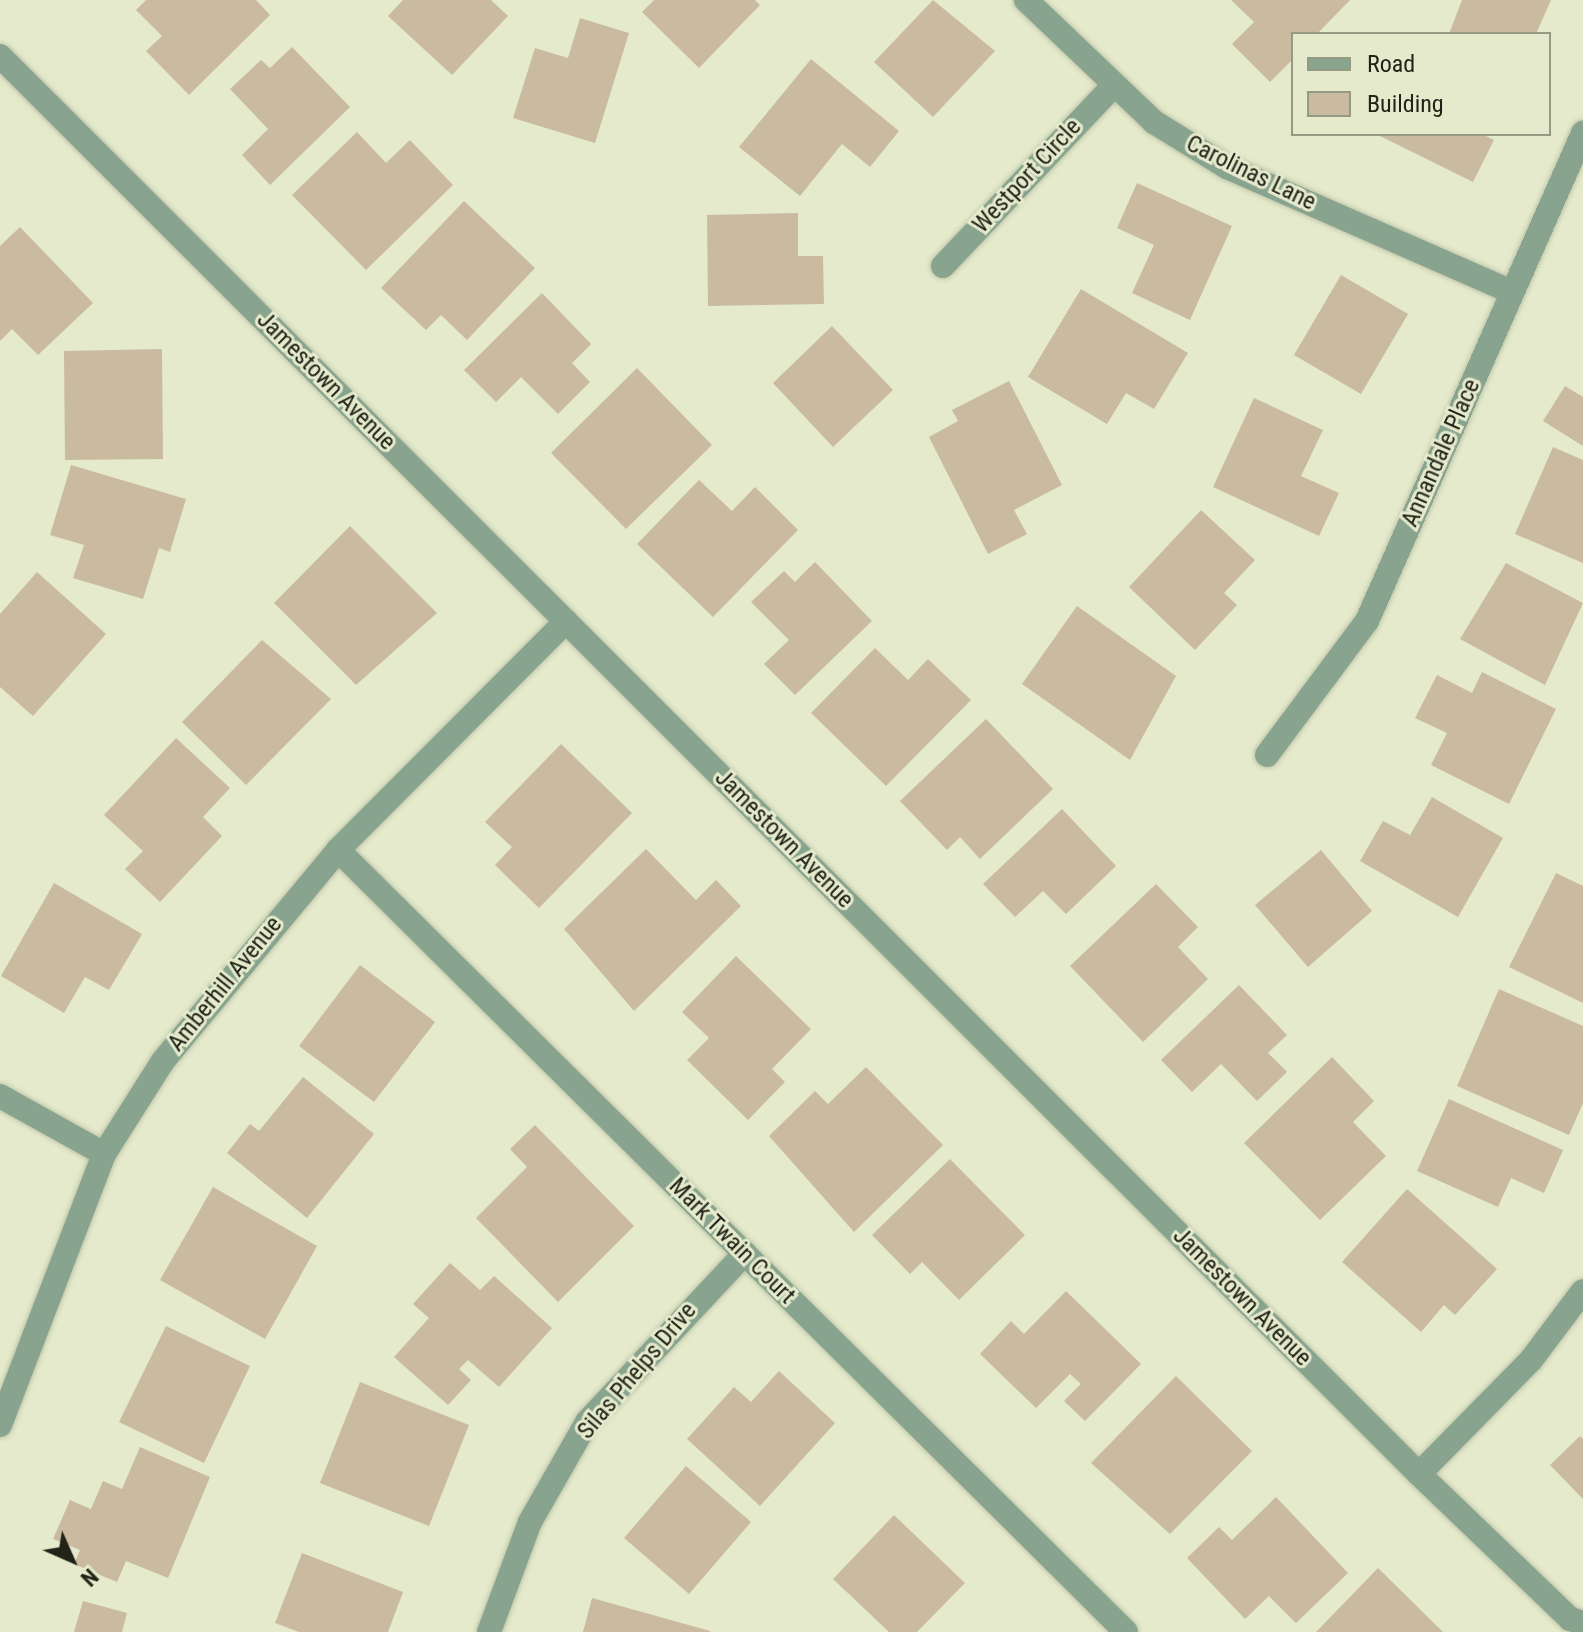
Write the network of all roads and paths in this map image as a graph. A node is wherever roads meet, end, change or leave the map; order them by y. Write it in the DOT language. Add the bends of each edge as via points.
graph roads {
  1 [pos="1026,0"];
  2 [pos="0,56"];
  3 [pos="1112,87"];
  4 [pos="1583,133"];
  5 [pos="943,266"];
  6 [pos="1512,292"];
  7 [pos="566,621"];
  8 [pos="1267,755"];
  9 [pos="338,850"];
  10 [pos="0,1096"];
  11 [pos="104,1154"];
  12 [pos="745,1253"];
  13 [pos="1583,1291"];
  14 [pos="0,1425"];
  15 [pos="1419,1474"];
  16 [pos="1576,1625"];
  17 [pos="489,1632"];
  18 [pos="1126,1632"];
  1 -- 3 [label="street, Carolinas Lane"];
  2 -- 7 [label="street, Jamestown Avenue"];
  3 -- 5 [label="street, Westport Circle"];
  3 -- 6 [label="street, Carolinas Lane" via="1227,167"];
  4 -- 6 [label="street, Annandale Place"];
  6 -- 8 [label="street, Annandale Place" via="1367,621"];
  7 -- 9 [label="street, Amberhill Avenue"];
  7 -- 15 [label="street, Jamestown Avenue"];
  9 -- 11 [label="street, Amberhill Avenue" via="163,1061"];
  9 -- 12 [label="street, Mark Twain Court"];
  10 -- 11 [label="street"];
  11 -- 14 [label="street, Amberhill Avenue"];
  12 -- 17 [label="street, Silas Phelps Drive" via="587,1422 530,1522"];
  12 -- 18 [label="street, Mark Twain Court"];
  13 -- 15 [label="street" via="1531,1360"];
  15 -- 16 [label="street, Jamestown Avenue"];
}
